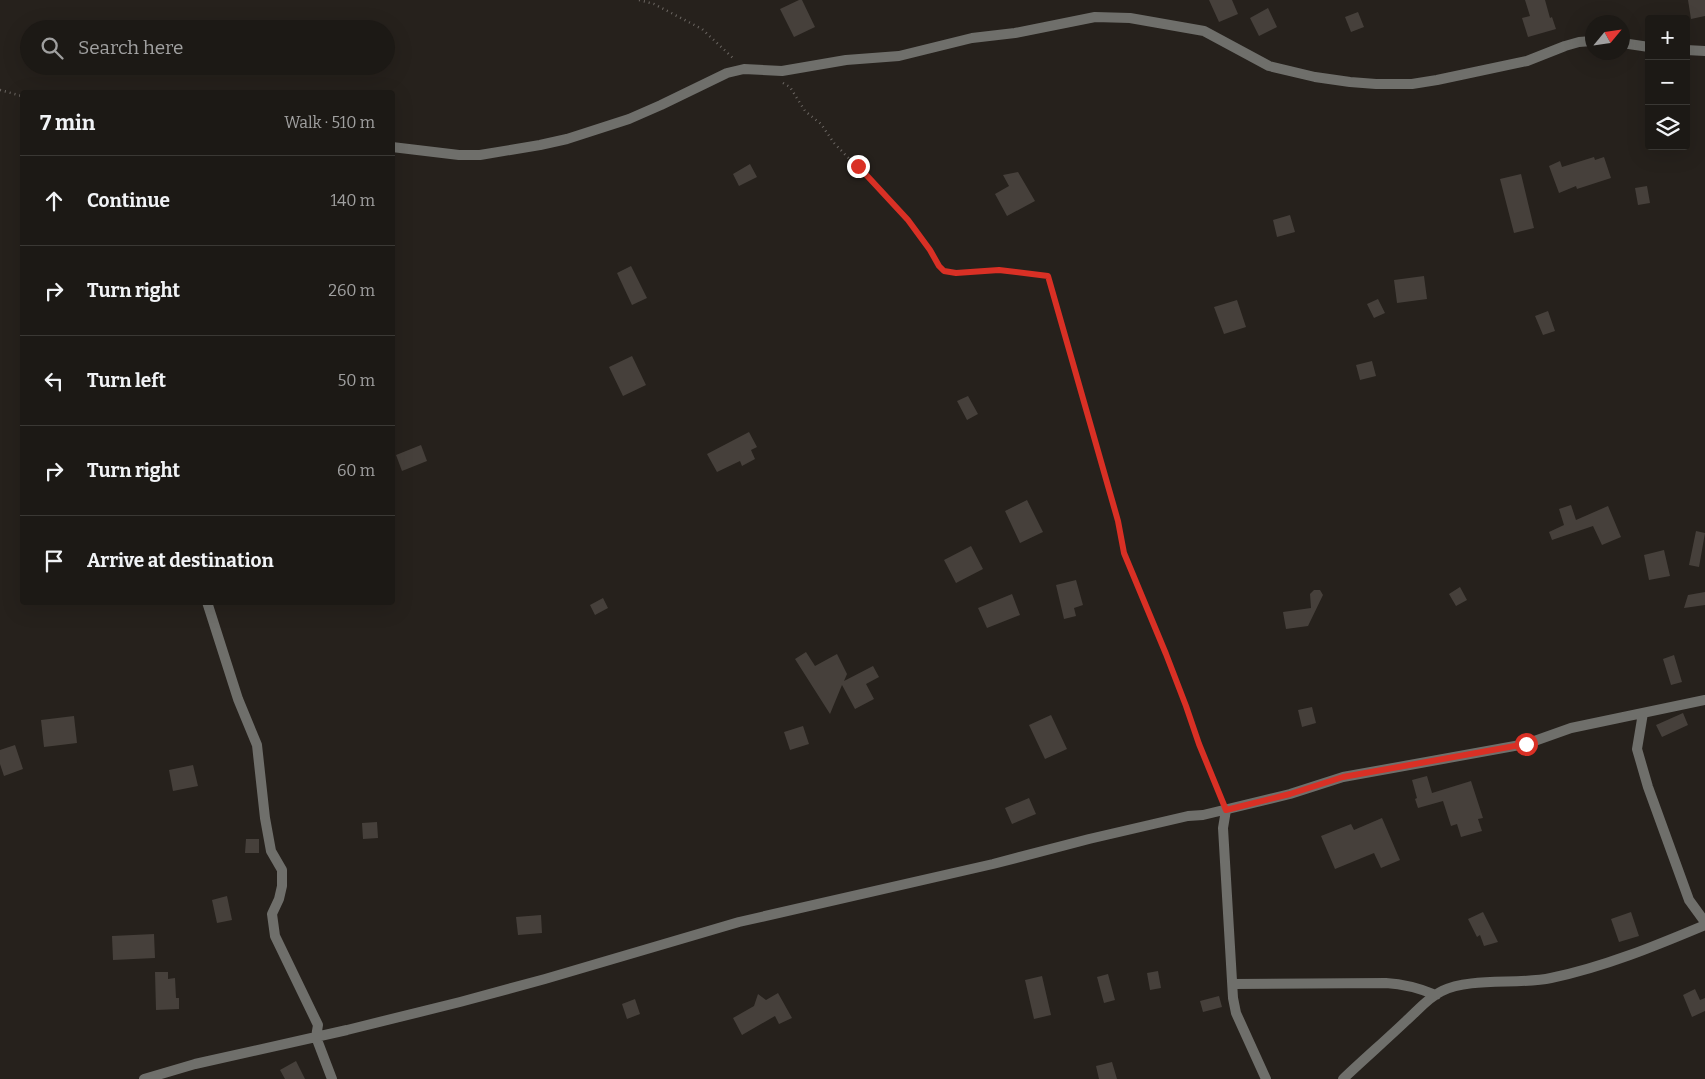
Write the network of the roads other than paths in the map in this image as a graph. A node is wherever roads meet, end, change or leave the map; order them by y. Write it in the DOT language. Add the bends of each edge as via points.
graph roads {
  1 [pos="1585,42"];
  2 [pos="1630,44"];
  3 [pos="1645,46"];
  4 [pos="1690,50"];
  5 [pos="1705,51"];
  6 [pos="395,147"];
  7 [pos="209,605"];
  8 [pos="1705,700"];
  9 [pos="1643,713"];
  10 [pos="1226,810"];
  11 [pos="1705,924"];
  12 [pos="1233,984"];
  13 [pos="1436,995"];
  14 [pos="316,1037"];
  15 [pos="144,1079"];
  16 [pos="332,1079"];
  17 [pos="1266,1079"];
  18 [pos="1342,1079"];
  1 -- 6 [label="street" via="1527,61 1437,80 1376,84 1315,77 1270,66 1204,31 1114,16 1095,17 972,38 899,56 846,60 782,71 744,69 727,73 629,118 549,143 480,155"];
  2 -- 3 [label="street"];
  4 -- 5 [label="street"];
  7 -- 14 [label="street" via="238,699 257,745 271,851 282,870 282,886 272,914 275,936 318,1025"];
  8 -- 9 [label="street"];
  9 -- 10 [label="street" via="1565,729 1526,744 1343,777"];
  9 -- 11 [label="street" via="1637,749 1648,787 1689,900"];
  10 -- 12 [label="street" via="1223,828"];
  10 -- 14 [label="street" via="1188,816 739,922 545,979"];
  11 -- 13 [label="street" via="1651,947 1579,971 1533,981 1459,985"];
  12 -- 13 [label="street" via="1386,982 1418,987"];
  12 -- 17 [label="street" via="1236,1013"];
  13 -- 18 [label="street"];
  14 -- 15 [label="street"];
  14 -- 16 [label="street"];
}
